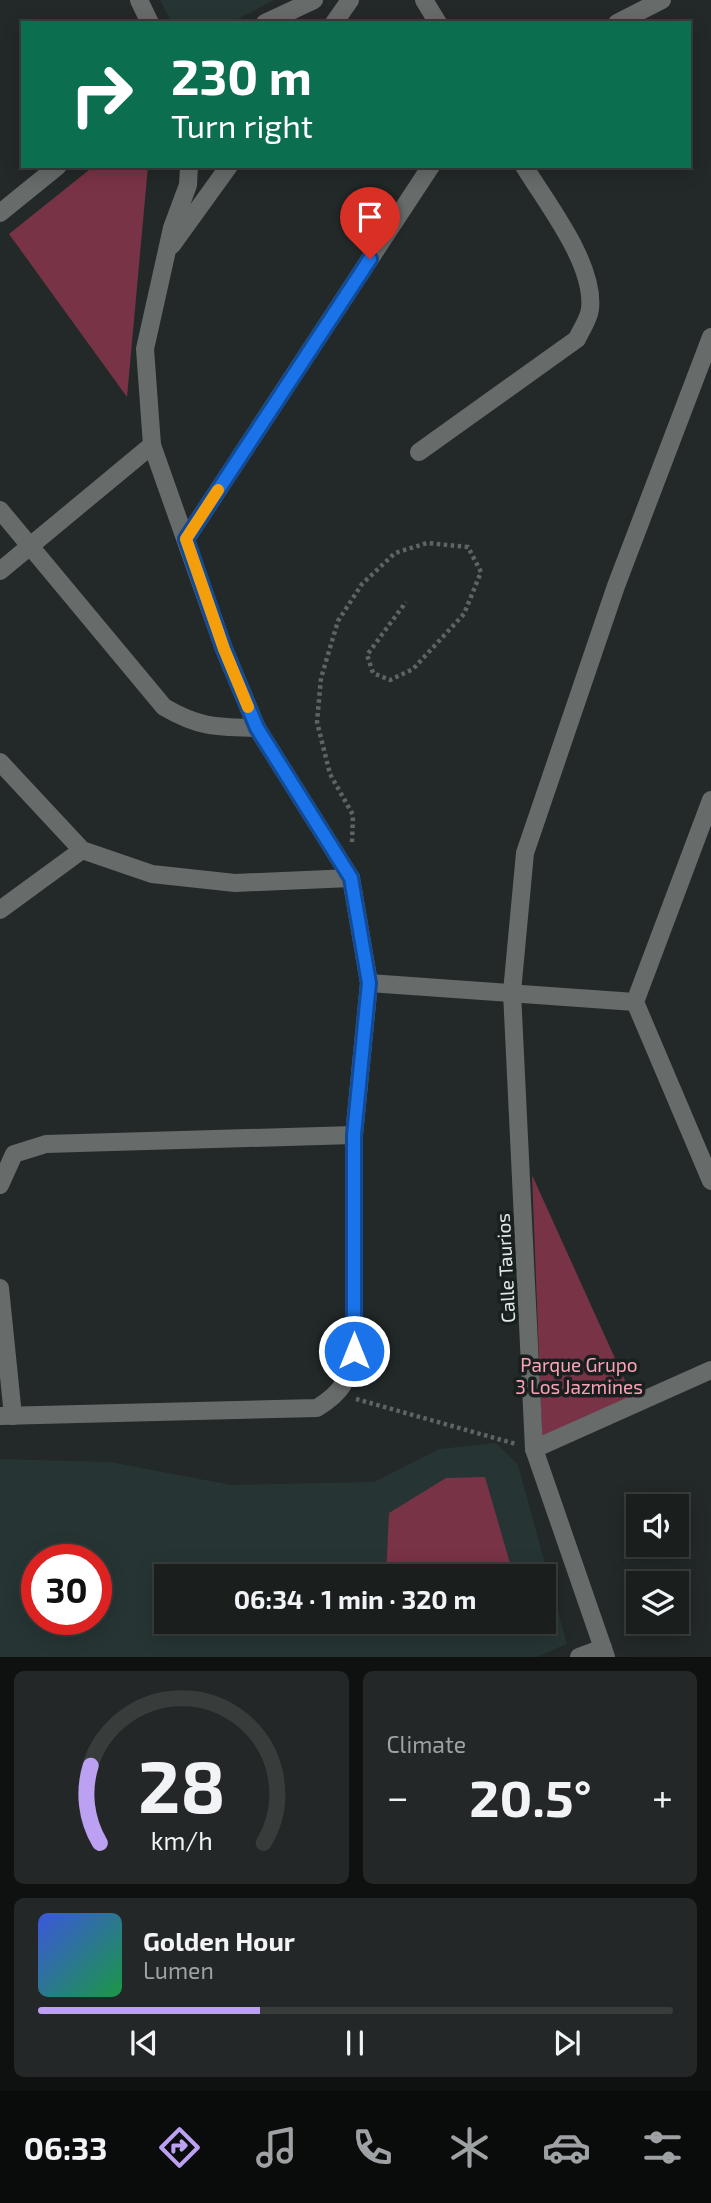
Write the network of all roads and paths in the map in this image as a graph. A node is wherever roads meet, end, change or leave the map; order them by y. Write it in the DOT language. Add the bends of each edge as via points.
graph roads {
  1 [pos="139,0"];
  2 [pos="314,0"];
  3 [pos="350,0"];
  4 [pos="424,0"];
  5 [pos="662,0"];
  6 [pos="149,21"];
  7 [pos="269,21"];
  8 [pos="335,21"];
  9 [pos="437,21"];
  10 [pos="621,21"];
  11 [pos="56,168"];
  12 [pos="189,168"];
  13 [pos="228,168"];
  14 [pos="430,168"];
  15 [pos="525,168"];
  16 [pos="0,214"];
  17 [pos="166,253"];
  18 [pos="711,337"];
  19 [pos="152,445"];
  20 [pos="419,452"];
  21 [pos="0,510"];
  22 [pos="186,539"];
  23 [pos="31,546"];
  24 [pos="0,571"];
  25 [pos="405,602"];
  26 [pos="257,728"];
  27 [pos="0,762"];
  28 [pos="711,800"];
  29 [pos="82,850"];
  30 [pos="351,878"];
  31 [pos="0,910"];
  32 [pos="369,983"];
  33 [pos="512,992"];
  34 [pos="635,1002"];
  35 [pos="354,1135"];
  36 [pos="711,1181"];
  37 [pos="0,1185"];
  38 [pos="0,1288"];
  39 [pos="711,1370"];
  40 [pos="338,1394"];
  41 [pos="7,1416"];
  42 [pos="534,1449"];
  43 [pos="604,1652"];
  44 [pos="579,1657"];
  1 -- 6 [label="street"];
  2 -- 7 [label="street"];
  3 -- 8 [label="street"];
  4 -- 9 [label="street"];
  5 -- 10 [label="street"];
  11 -- 16 [label="street"];
  12 -- 17 [label="street" via="188,185"];
  13 -- 17 [label="street"];
  14 -- 22 [label="street"];
  15 -- 20 [label="street" via="582,263 590,290 590,312 577,339"];
  17 -- 19 [label="street" via="145,349"];
  18 -- 33 [label="street, Calle Taurios" via="616,586 525,853"];
  19 -- 22 [label="street"];
  19 -- 23 [label="street"];
  21 -- 23 [label="street"];
  22 -- 26 [label="street"];
  23 -- 24 [label="street"];
  23 -- 26 [label="street" via="164,707 207,727"];
  25 -- 30 [label="path" via="367,655 373,673 390,680 413,669 464,614 481,572 468,547 428,543 395,553 362,584 338,621 321,678 317,722 330,774 353,816"];
  26 -- 30 [label="street"];
  27 -- 29 [label="street"];
  28 -- 34 [label="street"];
  29 -- 30 [label="street" via="152,874 221,882"];
  29 -- 31 [label="street"];
  30 -- 32 [label="street"];
  32 -- 33 [label="street"];
  32 -- 35 [label="street"];
  33 -- 34 [label="street"];
  33 -- 42 [label="street, Calle Taurios"];
  34 -- 36 [label="street"];
  35 -- 37 [label="street" via="46,1144 14,1154"];
  35 -- 40 [label="street" via="354,1351"];
  38 -- 41 [label="street"];
  39 -- 42 [label="street"];
  40 -- 41 [label="street" via="317,1408"];
  40 -- 42 [label="path"];
  42 -- 43 [label="street, Calle Taurios"];
  43 -- 44 [label="street"];
}
